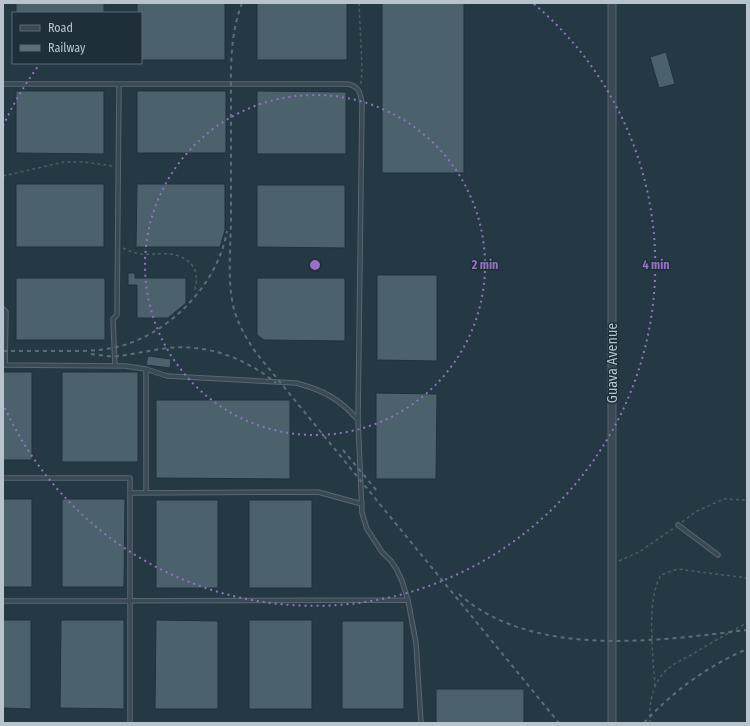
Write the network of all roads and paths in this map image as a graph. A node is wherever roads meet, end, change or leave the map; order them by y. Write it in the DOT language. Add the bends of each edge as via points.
graph roads {
  1 [pos="360,3"];
  2 [pos="612,3"];
  3 [pos="3,84"];
  4 [pos="119,84"];
  5 [pos="361,95"];
  6 [pos="118,168"];
  7 [pos="3,176"];
  8 [pos="118,246"];
  9 [pos="194,292"];
  10 [pos="3,309"];
  11 [pos="4,365"];
  12 [pos="115,366"];
  13 [pos="146,369"];
  14 [pos="358,420"];
  15 [pos="3,478"];
  16 [pos="130,493"];
  17 [pos="146,493"];
  18 [pos="362,504"];
  19 [pos="678,525"];
  20 [pos="718,555"];
  21 [pos="747,578"];
  22 [pos="408,600"];
  23 [pos="3,601"];
  24 [pos="129,601"];
  25 [pos="747,623"];
  26 [pos="654,686"];
  27 [pos="130,723"];
  28 [pos="421,723"];
  29 [pos="612,723"];
  30 [pos="650,723"];
  1 -- 5 [label="path"];
  2 -- 29 [label="street, Guava Avenue"];
  3 -- 4 [label="lane"];
  4 -- 5 [label="lane" via="347,84 354,85"];
  4 -- 6 [label="lane"];
  5 -- 14 [label="lane"];
  6 -- 7 [label="path" via="84,162 64,162"];
  6 -- 8 [label="lane"];
  8 -- 9 [label="path" via="134,252 176,255 186,259 197,274"];
  8 -- 12 [label="lane" via="117,315 113,319"];
  10 -- 11 [label="lane" via="6,312"];
  11 -- 12 [label="lane"];
  12 -- 13 [label="lane"];
  13 -- 14 [label="lane" via="167,376 286,382 312,387 330,395 348,408"];
  13 -- 17 [label="lane"];
  14 -- 18 [label="lane"];
  15 -- 16 [label="lane" via="130,478"];
  16 -- 17 [label="lane"];
  16 -- 24 [label="lane"];
  17 -- 18 [label="lane" via="318,492"];
  18 -- 22 [label="lane" via="367,529 397,570"];
  19 -- 20 [label="lane"];
  21 -- 26 [label="path" via="677,569 662,575 652,605"];
  22 -- 24 [label="lane"];
  22 -- 28 [label="lane" via="416,643"];
  23 -- 24 [label="lane"];
  24 -- 27 [label="lane"];
  25 -- 26 [label="path" via="672,665"];
  26 -- 30 [label="path" via="649,707"];
}
